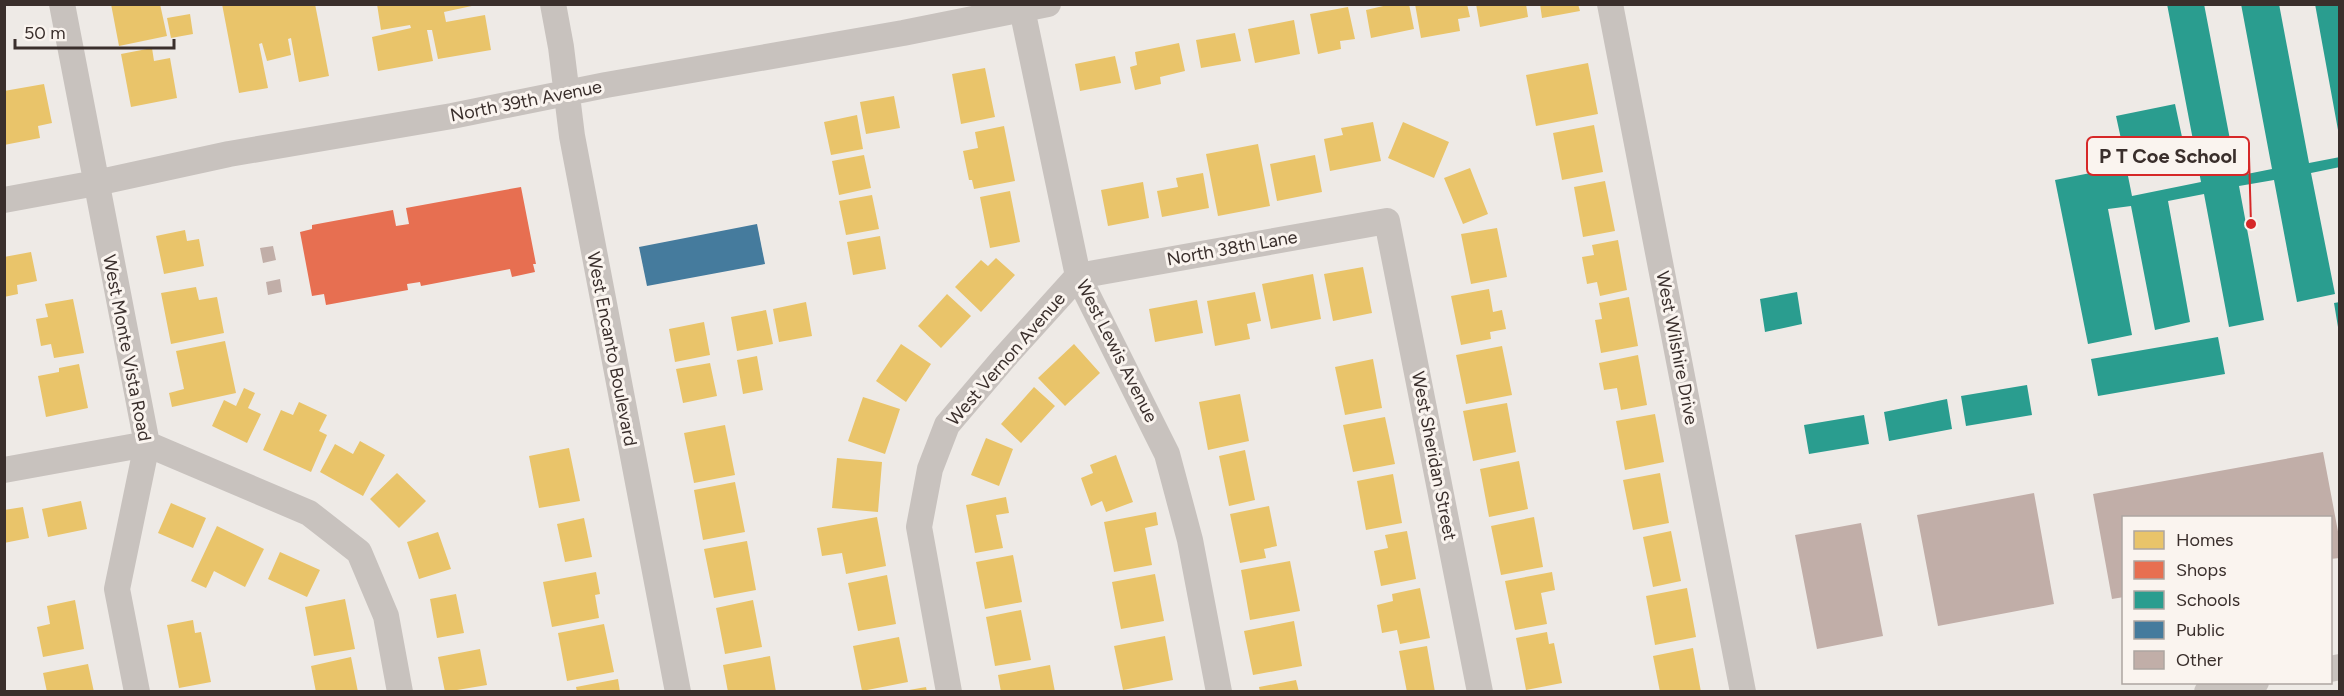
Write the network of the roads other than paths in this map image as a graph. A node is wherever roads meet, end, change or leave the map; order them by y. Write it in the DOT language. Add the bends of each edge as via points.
graph roads {
  1 [pos="62,4"];
  2 [pos="553,4"];
  3 [pos="1048,4"];
  4 [pos="1610,4"];
  5 [pos="1022,9"];
  6 [pos="567,93"];
  7 [pos="96,183"];
  8 [pos="4,200"];
  9 [pos="1387,220"];
  10 [pos="1078,276"];
  11 [pos="147,444"];
  12 [pos="4,470"];
  13 [pos="2246,684"];
  14 [pos="137,692"];
  15 [pos="400,692"];
  16 [pos="678,692"];
  17 [pos="949,692"];
  18 [pos="1219,692"];
  19 [pos="1480,692"];
  20 [pos="1743,692"];
  21 [pos="2207,692"];
  1 -- 7 [label="street, West Monte Vista Road"];
  2 -- 6 [label="street, West Encanto Boulevard"];
  3 -- 5 [label="street, North 39th Avenue"];
  4 -- 20 [label="street, West Wilshire Drive"];
  5 -- 6 [label="street, North 39th Avenue"];
  5 -- 10 [label="street, West Lewis Avenue"];
  6 -- 7 [label="street, North 39th Avenue" via="229,154"];
  6 -- 16 [label="street, West Encanto Boulevard"];
  7 -- 8 [label="street, North 39th Avenue"];
  7 -- 11 [label="street, West Monte Vista Road"];
  9 -- 10 [label="street, North 38th Lane"];
  9 -- 19 [label="street, West Sheridan Street"];
  10 -- 17 [label="street, West Vernon Avenue" via="947,425 930,469 919,527"];
  10 -- 18 [label="street, West Lewis Avenue" via="1167,454 1191,540"];
  11 -- 12 [label="street"];
  11 -- 14 [label="street, West Monte Vista Road" via="117,589"];
  11 -- 15 [label="street" via="309,513 359,552 386,616"];
  13 -- 21 [label="street"];
}
